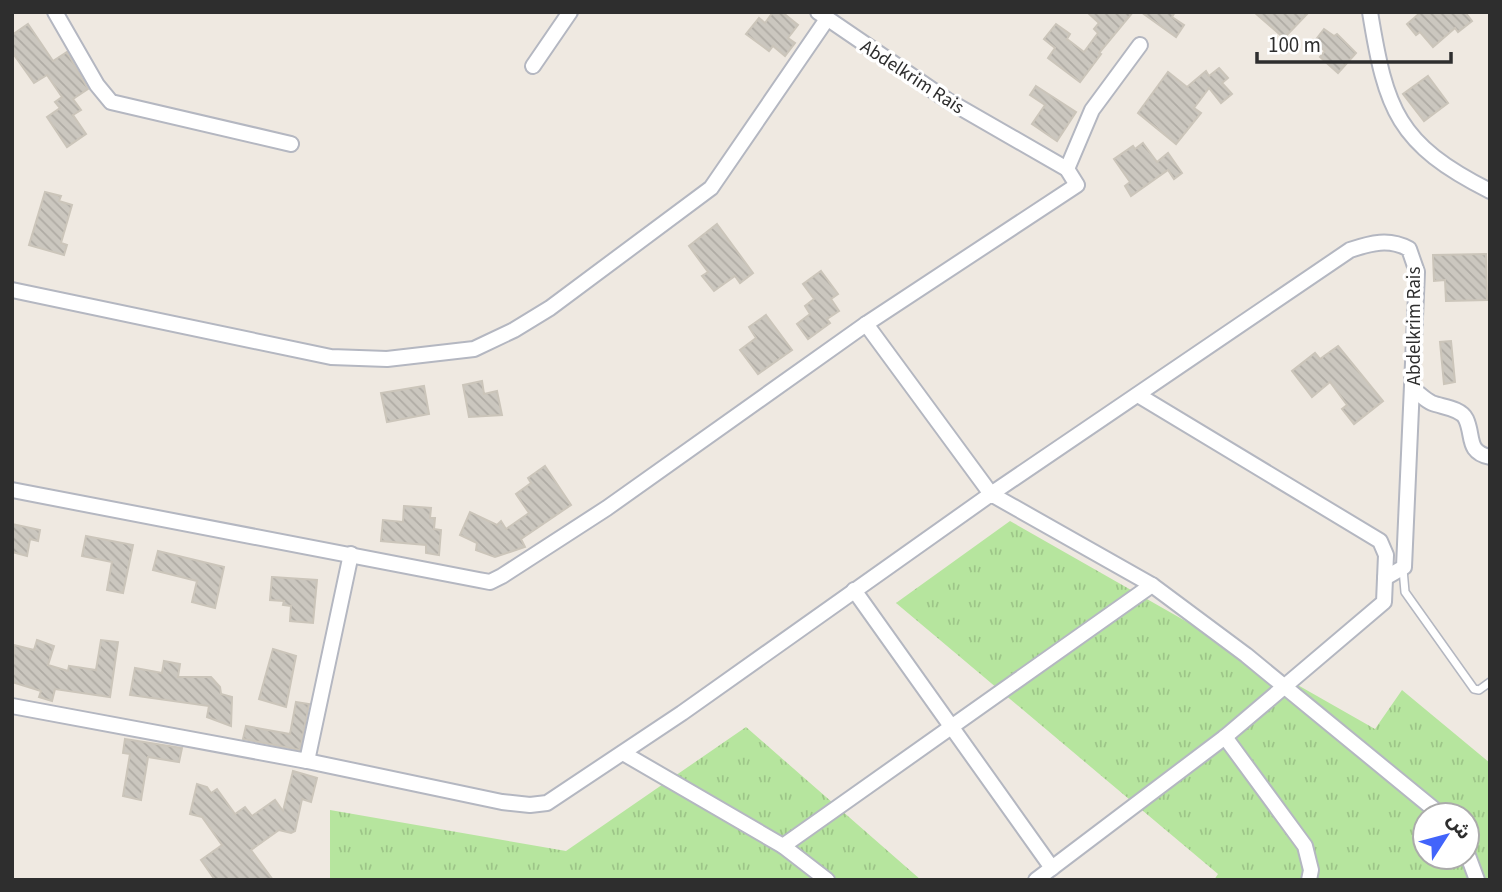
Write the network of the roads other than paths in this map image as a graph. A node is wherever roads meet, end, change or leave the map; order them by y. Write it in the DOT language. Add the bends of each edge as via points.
graph roads {
  1 [pos="55,12"];
  2 [pos="570,12"];
  3 [pos="1370,12"];
  4 [pos="822,15"];
  5 [pos="1140,45"];
  6 [pos="533,66"];
  7 [pos="291,144"];
  8 [pos="1067,169"];
  9 [pos="1490,191"];
  10 [pos="12,290"];
  11 [pos="866,324"];
  12 [pos="1414,390"];
  13 [pos="1138,395"];
  14 [pos="1490,457"];
  15 [pos="12,490"];
  16 [pos="991,494"];
  17 [pos="351,554"];
  18 [pos="1404,569"];
  19 [pos="1385,579"];
  20 [pos="1152,585"];
  21 [pos="854,590"];
  22 [pos="1490,682"];
  23 [pos="1281,687"];
  24 [pos="12,706"];
  25 [pos="951,727"];
  26 [pos="1225,737"];
  27 [pos="623,753"];
  28 [pos="307,761"];
  29 [pos="1424,801"];
  30 [pos="783,846"];
  31 [pos="1052,868"];
  32 [pos="827,880"];
  33 [pos="1036,880"];
  34 [pos="1309,880"];
  1 -- 7 [label="street" via="111,102"];
  2 -- 6 [label="street"];
  3 -- 9 [label="street" via="1384,85 1395,114 1413,138 1443,164"];
  4 -- 8 [label="street, Abdelkrim Rais" via="947,100"];
  4 -- 10 [label="street" via="712,188 550,308 474,349 387,359 331,357"];
  5 -- 8 [label="street" via="1093,110"];
  8 -- 11 [label="street, Abdelkrim Rais" via="1077,185"];
  11 -- 16 [label="street"];
  11 -- 17 [label="street" via="617,501 494,580"];
  12 -- 13 [label="street, Abdelkrim Rais" via="1417,272 1409,249 1398,243 1375,242 1350,250"];
  12 -- 14 [label="street" via="1430,402 1460,412 1476,452"];
  12 -- 18 [label="street, Abdelkrim Rais"];
  13 -- 16 [label="street, Abdelkrim Rais"];
  13 -- 19 [label="street" via="1380,541 1386,555"];
  15 -- 17 [label="street"];
  16 -- 20 [label="street"];
  16 -- 21 [label="street, Abdelkrim Rais"];
  17 -- 28 [label="street"];
  18 -- 19 [label="street"];
  18 -- 22 [label="lane" via="1405,592 1474,689"];
  19 -- 23 [label="street" via="1384,602"];
  20 -- 23 [label="street"];
  20 -- 25 [label="street"];
  21 -- 25 [label="street"];
  21 -- 27 [label="street, Abdelkrim Rais"];
  23 -- 26 [label="street"];
  23 -- 29 [label="street"];
  24 -- 28 [label="street, Abdelkrim Rais"];
  25 -- 30 [label="street"];
  25 -- 31 [label="street"];
  26 -- 31 [label="street"];
  26 -- 34 [label="street" via="1305,846"];
  27 -- 28 [label="street, Abdelkrim Rais" via="555,799 538,805 502,802"];
  27 -- 30 [label="street"];
  30 -- 32 [label="street"];
  31 -- 33 [label="street"];
}
